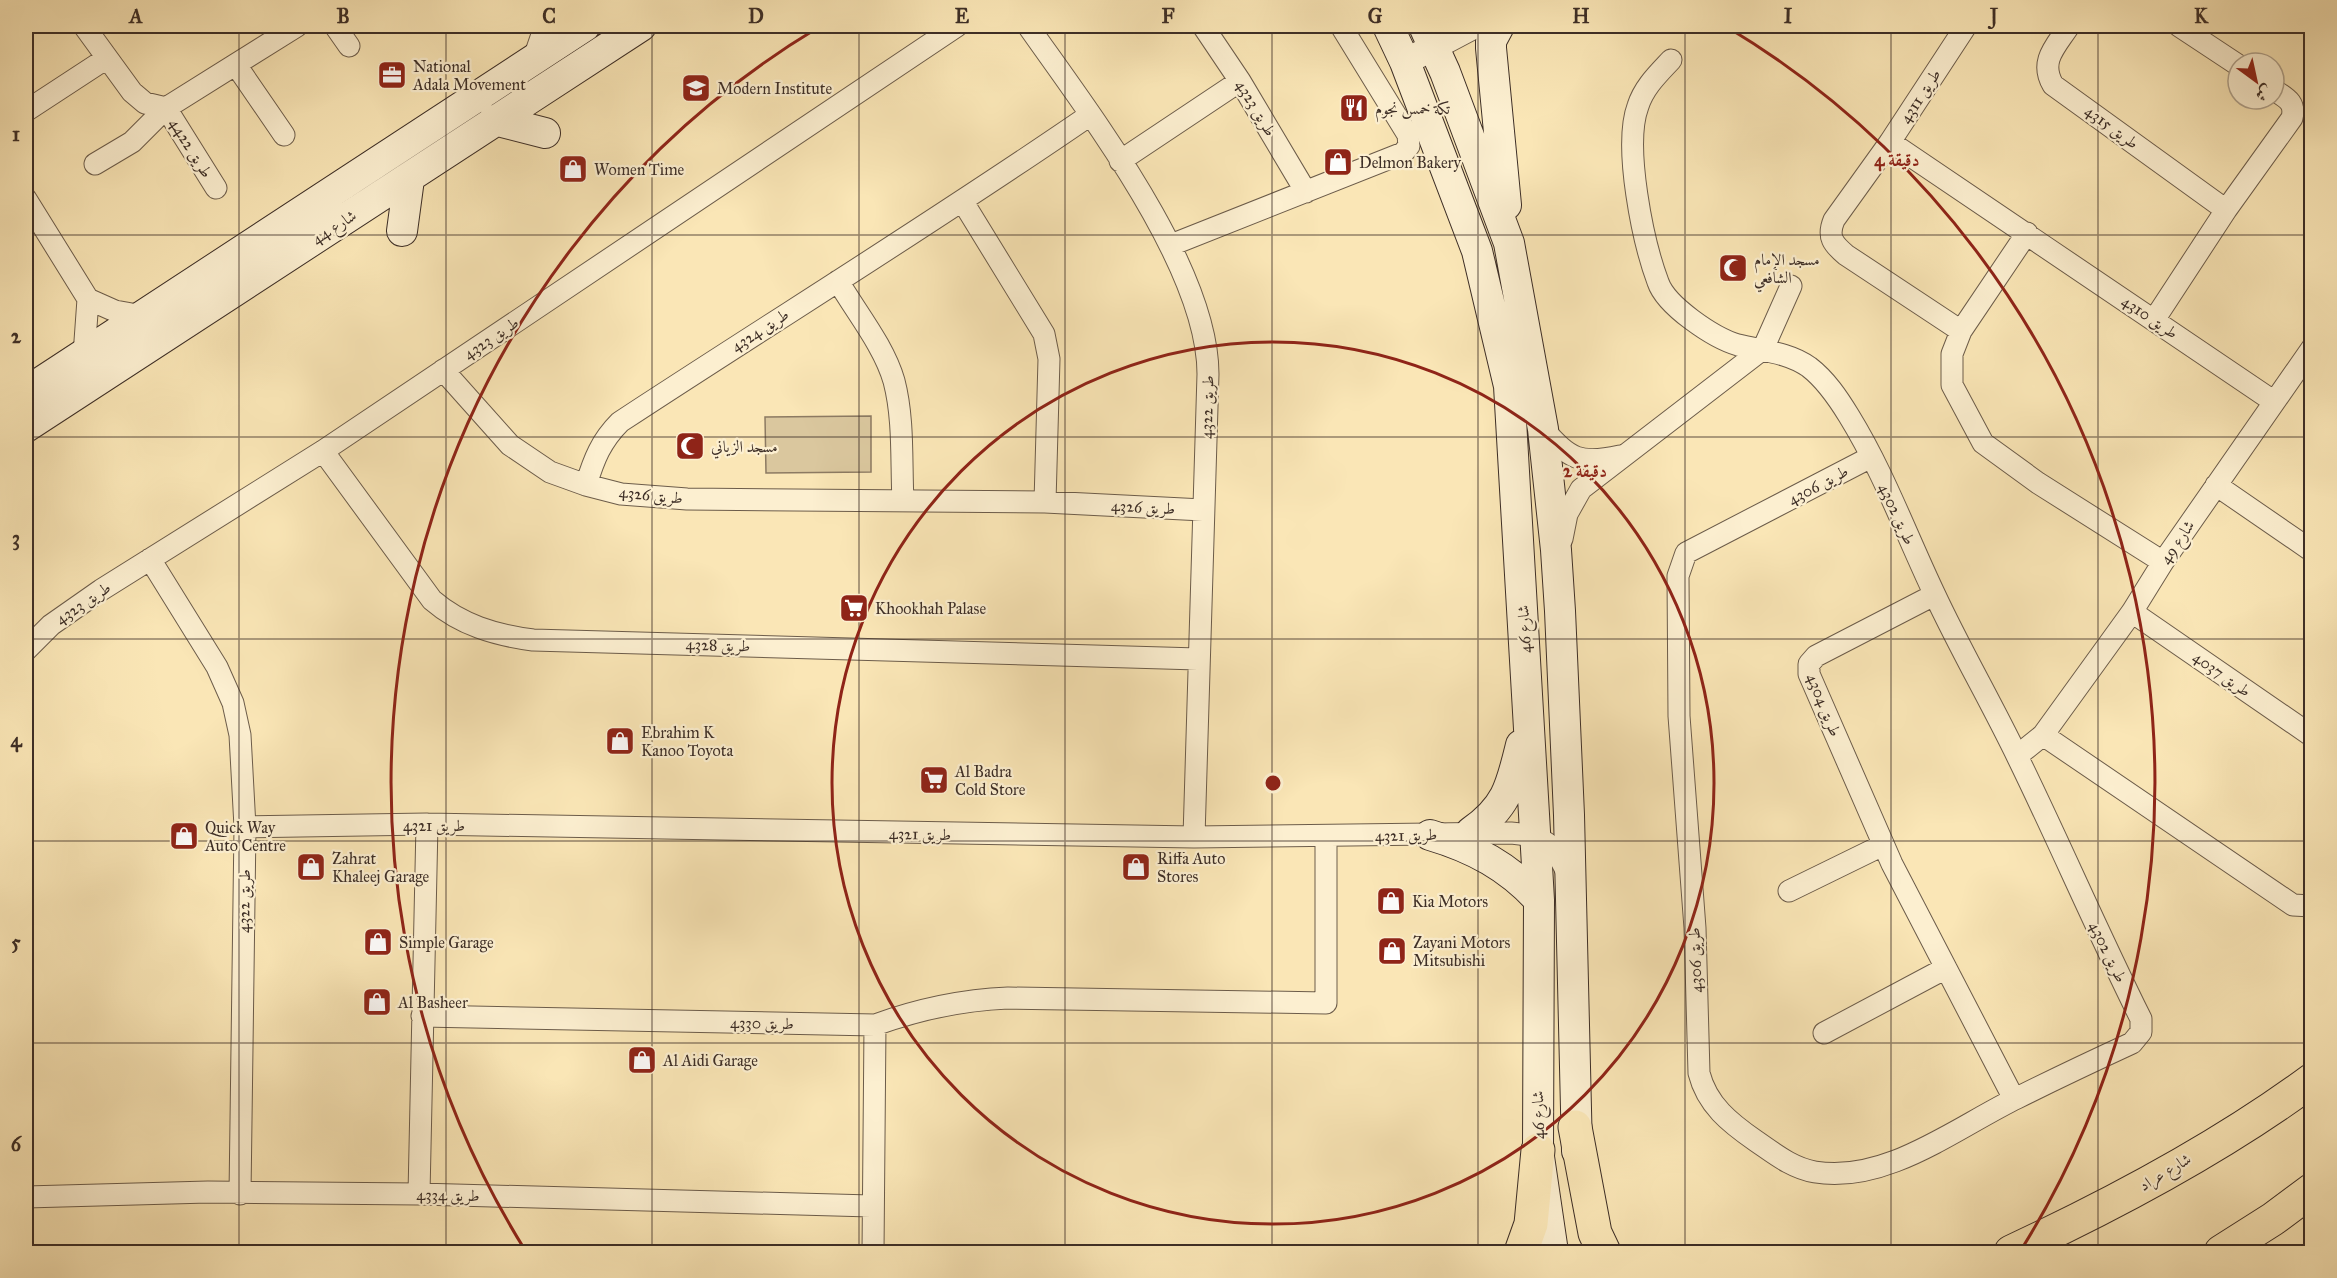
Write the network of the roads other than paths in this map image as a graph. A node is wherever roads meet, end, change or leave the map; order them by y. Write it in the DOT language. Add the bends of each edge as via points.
graph roads {
  1 [pos="84,26"];
  2 [pos="297,26"];
  3 [pos="335,26"];
  4 [pos="545,26"];
  5 [pos="585,26"];
  6 [pos="641,26"];
  7 [pos="957,26"];
  8 [pos="1028,26"];
  9 [pos="1203,26"];
  10 [pos="1341,26"];
  11 [pos="1473,26"];
  12 [pos="1499,26"];
  13 [pos="1966,26"];
  14 [pos="2069,26"];
  15 [pos="2179,26"];
  16 [pos="1427,32"];
  17 [pos="1396,43"];
  18 [pos="349,46"];
  19 [pos="2226,57"];
  20 [pos="107,58"];
  21 [pos="534,58"];
  22 [pos="1671,60"];
  23 [pos="236,65"];
  24 [pos="1240,81"];
  25 [pos="2286,98"];
  26 [pos="166,108"];
  27 [pos="26,111"];
  28 [pos="1090,115"];
  29 [pos="494,120"];
  30 [pos="545,133"];
  31 [pos="284,135"];
  32 [pos="1890,142"];
  33 [pos="1120,161"];
  34 [pos="95,164"];
  35 [pos="409,179"];
  36 [pos="216,188"];
  37 [pos="1306,192"];
  38 [pos="26,199"];
  39 [pos="963,202"];
  40 [pos="2226,210"];
  41 [pos="402,231"];
  42 [pos="2027,233"];
  43 [pos="1509,243"];
  44 [pos="1171,245"];
  45 [pos="838,280"];
  46 [pos="1791,286"];
  47 [pos="88,299"];
  48 [pos="143,316"];
  49 [pos="2154,320"];
  50 [pos="1960,331"];
  51 [pos="2312,348"];
  52 [pos="1763,349"];
  53 [pos="84,356"];
  54 [pos="443,370"];
  55 [pos="26,392"];
  56 [pos="2273,401"];
  57 [pos="26,427"];
  58 [pos="1543,429"];
  59 [pos="323,451"];
  60 [pos="1623,455"];
  61 [pos="1871,457"];
  62 [pos="586,485"];
  63 [pos="2216,485"];
  64 [pos="903,501"];
  65 [pos="1045,502"];
  66 [pos="1203,510"];
  67 [pos="1556,550"];
  68 [pos="2312,551"];
  69 [pos="150,559"];
  70 [pos="2163,562"];
  71 [pos="1934,595"];
  72 [pos="2132,612"];
  73 [pos="26,650"];
  74 [pos="1198,659"];
  75 [pos="1528,716"];
  76 [pos="2043,735"];
  77 [pos="2312,736"];
  78 [pos="2017,756"];
  79 [pos="427,824"];
  80 [pos="245,827"];
  81 [pos="1471,832"];
  82 [pos="1430,835"];
  83 [pos="1534,835"];
  84 [pos="1194,837"];
  85 [pos="1326,837"];
  86 [pos="1883,845"];
  87 [pos="1570,880"];
  88 [pos="1789,891"];
  89 [pos="1539,900"];
  90 [pos="2302,906"];
  91 [pos="1946,968"];
  92 [pos="422,1016"];
  93 [pos="875,1025"];
  94 [pos="1824,1033"];
  95 [pos="2132,1043"];
  96 [pos="2312,1080"];
  97 [pos="2014,1099"];
  98 [pos="1575,1127"];
  99 [pos="1538,1150"];
  100 [pos="2312,1190"];
  101 [pos="240,1194"];
  102 [pos="419,1194"];
  103 [pos="26,1197"];
  104 [pos="871,1206"];
  105 [pos="873,1252"];
  106 [pos="1521,1252"];
  107 [pos="1552,1252"];
  108 [pos="1588,1252"];
  109 [pos="1604,1252"];
  110 [pos="2011,1252"];
  111 [pos="2221,1252"];
  1 -- 20 [label="street, طريق 4422"];
  2 -- 23 [label="street, طريق 4422"];
  3 -- 18 [label="street"];
  4 -- 21 [label="street"];
  5 -- 21 [label="main road, شارع 44"];
  6 -- 29 [label="main road, شارع 44"];
  7 -- 54 [label="street, طريق 4323"];
  8 -- 28 [label="street, طريق 4322"];
  9 -- 24 [label="street, طريق 4323"];
  10 -- 37 [label="street" via="1407,135 1409,146 1403,153"];
  11 -- 16 [label="street"];
  12 -- 43 [label="main road" via="1491,48"];
  13 -- 32 [label="street, طريق 4311"];
  14 -- 40 [label="street, طريق 4315" via="2046,60 2046,73 2053,85"];
  15 -- 19 [label="street"];
  16 -- 17 [label="street"];
  16 -- 43 [label="main road"];
  17 -- 75 [label="main road, شارع 46" via="1477,250 1509,386"];
  20 -- 26 [label="street, طريق 4422" via="145,104"];
  20 -- 27 [label="street"];
  21 -- 48 [label="main road, شارع 44"];
  22 -- 52 [label="street, طريق 4302" via="1646,88 1633,130 1639,210 1659,285 1675,306 1705,328 1736,344"];
  23 -- 26 [label="street, طريق 4422"];
  23 -- 31 [label="street"];
  24 -- 33 [label="street"];
  24 -- 37 [label="street, طريق 4323"];
  25 -- 40 [label="street" via="2294,109 2292,118"];
  26 -- 34 [label="street, طريق 4422" via="132,142"];
  26 -- 36 [label="street, طريق 4422"];
  28 -- 33 [label="street, طريق 4322"];
  28 -- 39 [label="street, طريق 4324"];
  29 -- 30 [label="main road"];
  29 -- 35 [label="main road, شارع 44"];
  32 -- 42 [label="street, طريق 4310"];
  32 -- 50 [label="street, طريق 4311" via="1834,220 1830,230 1835,246"];
  33 -- 44 [label="street, طريق 4322"];
  35 -- 41 [label="main road"];
  35 -- 57 [label="main road, شارع 44"];
  37 -- 44 [label="street"];
  38 -- 47 [label="street"];
  39 -- 45 [label="street, طريق 4324"];
  39 -- 65 [label="street" via="1044,334 1049,359"];
  40 -- 49 [label="street"];
  42 -- 49 [label="street, طريق 4310"];
  42 -- 50 [label="street"];
  43 -- 58 [label="main road"];
  44 -- 66 [label="street, طريق 4322" via="1200,318 1208,353"];
  45 -- 62 [label="street, طريق 4324" via="621,422 606,436"];
  45 -- 64 [label="street" via="894,380"];
  46 -- 52 [label="street"];
  47 -- 48 [label="street" via="115,311"];
  47 -- 53 [label="street"];
  48 -- 53 [label="main road, شارع 44"];
  49 -- 56 [label="street, طريق 4310"];
  50 -- 70 [label="street" via="1952,354 1952,385 1983,443 2038,483"];
  51 -- 56 [label="street, شارع 49"];
  52 -- 60 [label="street"];
  52 -- 61 [label="street, طريق 4302" via="1808,366 1828,384"];
  53 -- 55 [label="main road, شارع 44"];
  54 -- 59 [label="street, طريق 4323"];
  54 -- 62 [label="street, طريق 4326" via="510,445 550,472"];
  56 -- 63 [label="street, شارع 49"];
  58 -- 60 [label="street" via="1563,450 1583,461"];
  58 -- 67 [label="main road"];
  59 -- 69 [label="street, طريق 4323"];
  59 -- 74 [label="street, طريق 4328" via="432,600 448,614 507,636 533,640"];
  60 -- 67 [label="street" via="1577,494"];
  61 -- 71 [label="street, طريق 4302"];
  61 -- 97 [label="street, طريق 4306" via="1686,553 1680,565 1679,716 1695,928 1699,1073 1704,1093 1730,1123 1791,1165 1816,1172 1859,1171 1891,1163"];
  62 -- 64 [label="street, طريق 4326" via="621,494 687,499"];
  63 -- 68 [label="street"];
  63 -- 70 [label="street, شارع 49"];
  64 -- 65 [label="street, طريق 4326"];
  65 -- 66 [label="street, طريق 4326"];
  66 -- 74 [label="street, طريق 4322"];
  67 -- 87 [label="main road"];
  69 -- 73 [label="street, طريق 4323" via="51,625"];
  69 -- 80 [label="street, طريق 4322" via="217,667 233,703 240,735"];
  70 -- 72 [label="street, شارع 49"];
  71 -- 78 [label="street, طريق 4302"];
  71 -- 86 [label="street, طريق 4304" via="1816,656 1809,664 1809,674"];
  72 -- 76 [label="street, شارع 49"];
  72 -- 77 [label="street, طريق 4037"];
  74 -- 84 [label="street, طريق 4322"];
  75 -- 81 [label="main road" via="1508,794 1496,813"];
  75 -- 83 [label="main road, شارع 46"];
  76 -- 78 [label="street, شارع 49"];
  76 -- 90 [label="street"];
  78 -- 95 [label="street, طريق 4302" via="2141,1019 2141,1032"];
  79 -- 80 [label="street, طريق 4321"];
  79 -- 84 [label="street, طريق 4321"];
  79 -- 92 [label="street"];
  80 -- 101 [label="street, طريق 4322"];
  81 -- 82 [label="street, طريق 4321"];
  81 -- 83 [label="street, طريق 4321"];
  82 -- 85 [label="street, طريق 4321"];
  82 -- 89 [label="main road" via="1479,853 1515,877"];
  83 -- 87 [label="street" via="1555,850"];
  83 -- 89 [label="main road, شارع 46"];
  84 -- 85 [label="street, طريق 4321"];
  85 -- 93 [label="street, طريق 4330" via="1326,1003 1008,998 930,1007"];
  86 -- 88 [label="street"];
  86 -- 91 [label="street, طريق 4304"];
  87 -- 98 [label="main road"];
  89 -- 99 [label="main road, شارع 46"];
  91 -- 94 [label="street"];
  91 -- 97 [label="street, طريق 4304"];
  92 -- 93 [label="street, طريق 4330"];
  92 -- 102 [label="street"];
  93 -- 104 [label="street"];
  95 -- 97 [label="street, طريق 4306"];
  96 -- 110 [label="main road, شارع عراد" via="2109,1206"];
  98 -- 108 [label="main road"];
  98 -- 109 [label="main road" via="1595,1233"];
  99 -- 106 [label="main road" via="1531,1224"];
  99 -- 107 [label="main road, شارع 46"];
  100 -- 111 [label="main road"];
  101 -- 102 [label="street, طريق 4334"];
  101 -- 103 [label="street, طريق 4334"];
  102 -- 104 [label="street, طريق 4334"];
  104 -- 105 [label="street"];
}
